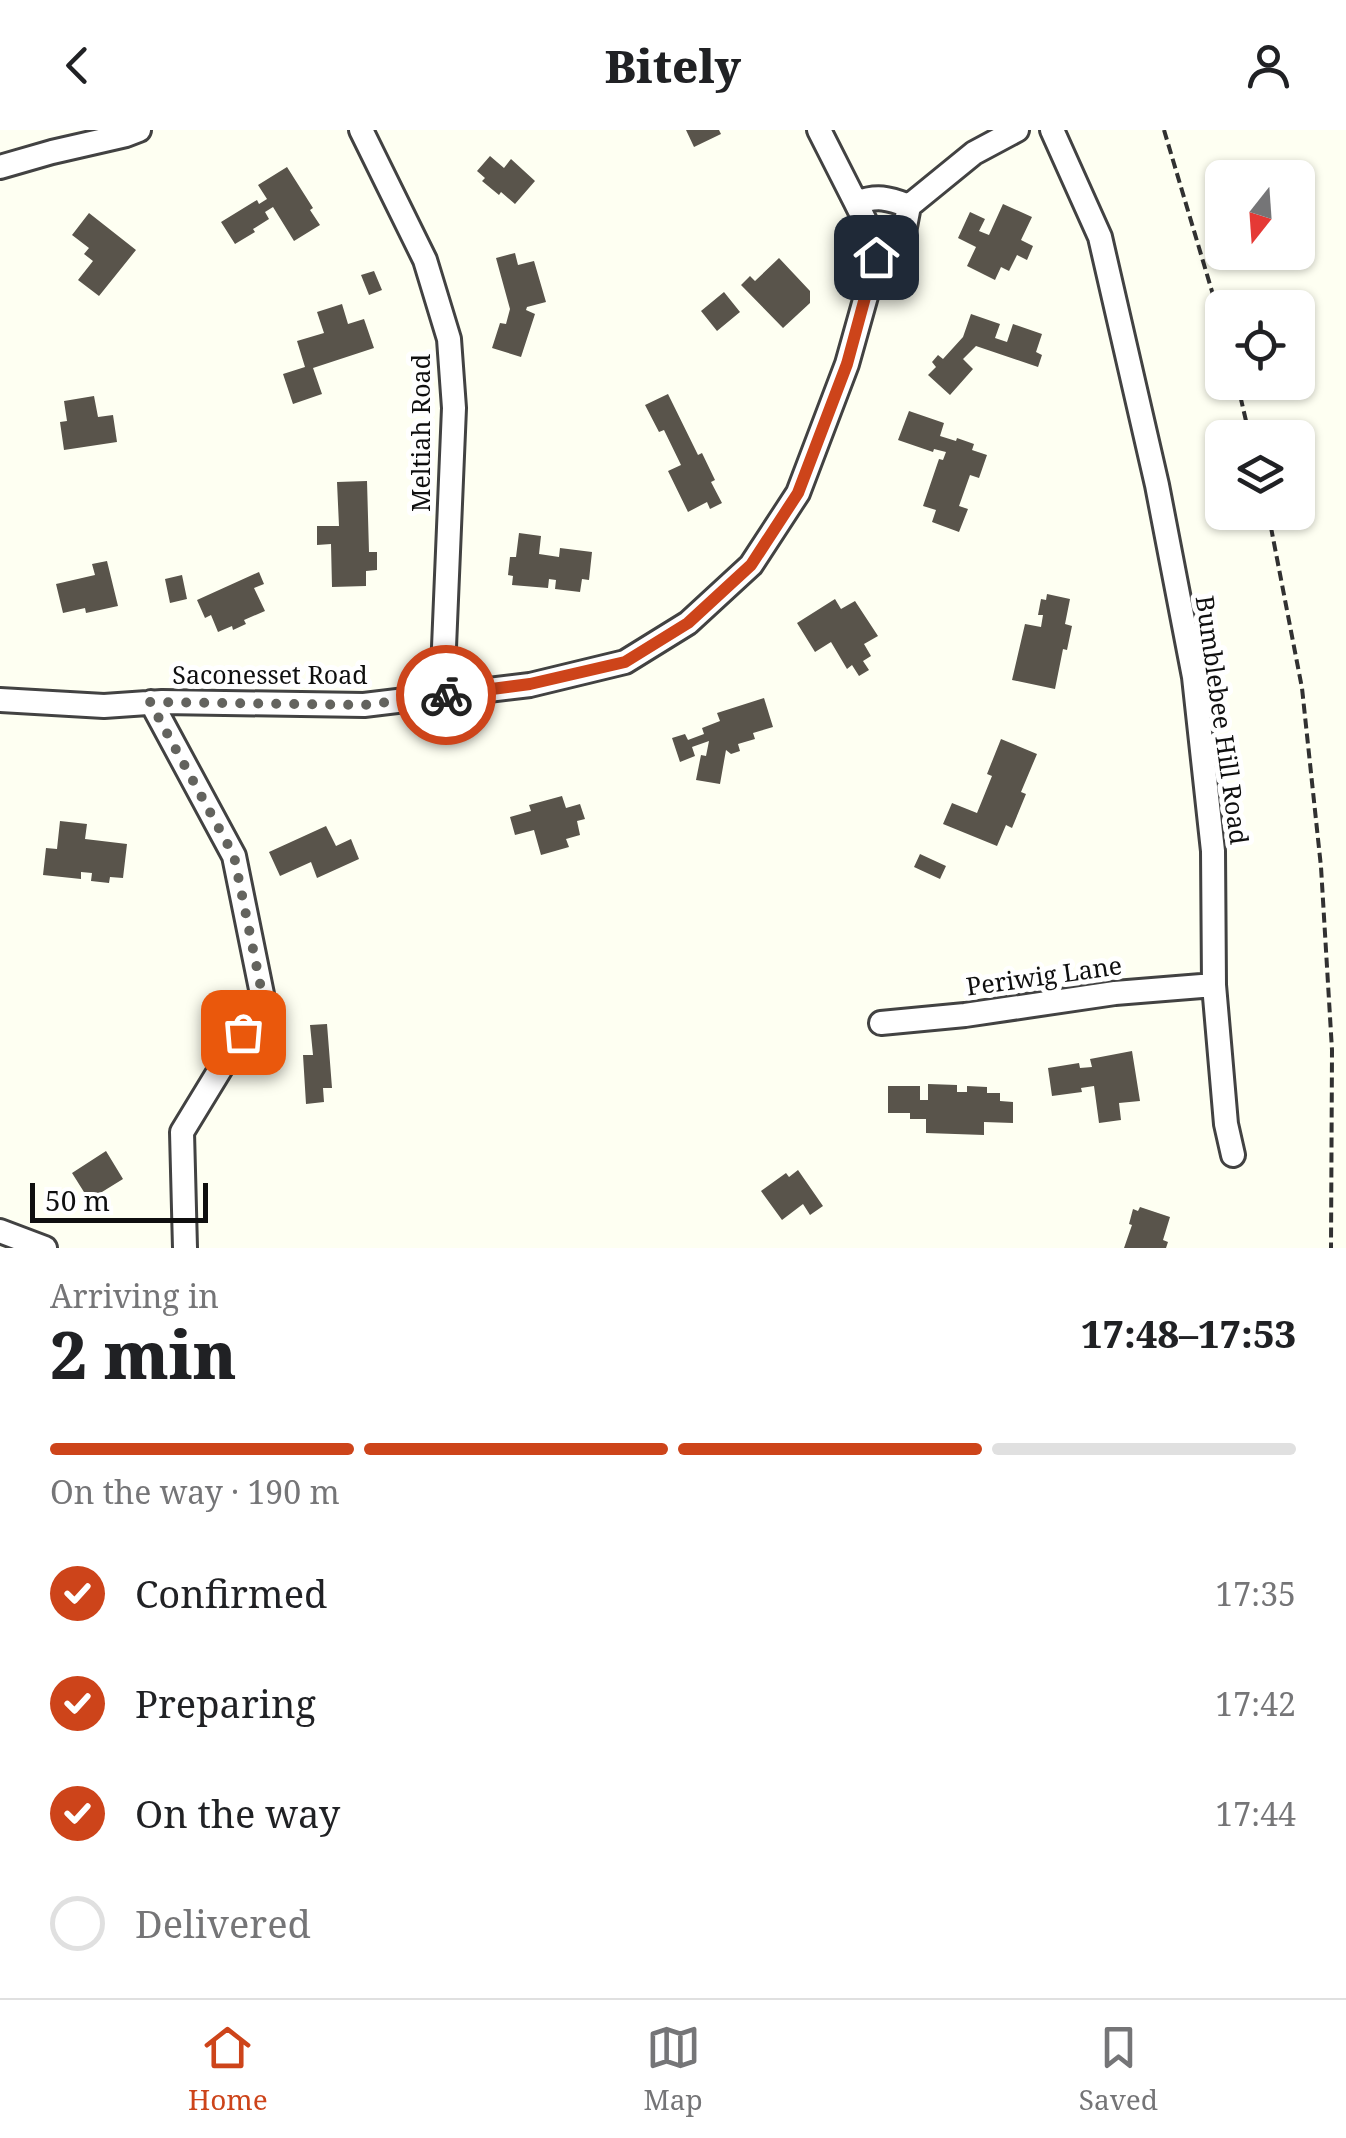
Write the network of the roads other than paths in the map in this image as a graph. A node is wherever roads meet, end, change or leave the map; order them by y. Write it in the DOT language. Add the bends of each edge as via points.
graph roads {
  1 [pos="139,130"];
  2 [pos="361,130"];
  3 [pos="819,130"];
  4 [pos="1017,130"];
  5 [pos="1052,130"];
  6 [pos="0,168"];
  7 [pos="856,203"];
  8 [pos="909,206"];
  9 [pos="876,257"];
  10 [pos="1,692"];
  11 [pos="442,695"];
  12 [pos="150,702"];
  13 [pos="1214,985"];
  14 [pos="881,1023"];
  15 [pos="1232,1155"];
  16 [pos="0,1231"];
  17 [pos="46,1248"];
  18 [pos="184,1248"];
  1 -- 6 [label="street"];
  2 -- 11 [label="street, Meltiah Road" via="425,260 449,339 454,408"];
  3 -- 7 [label="street"];
  4 -- 8 [label="street, Saconesset Road" via="974,153"];
  5 -- 13 [label="street, Bumblebee Hill Road" via="1100,236 1194,677 1213,852"];
  7 -- 8 [label="street" via="874,196"];
  7 -- 9 [label="street"];
  8 -- 9 [label="street, Saconesset Road" via="905,227"];
  9 -- 11 [label="street, Saconesset Road" via="847,364 798,493 751,565 688,623 625,662"];
  10 -- 12 [label="street, Saconesset Road" via="104,706"];
  11 -- 12 [label="street, Saconesset Road" via="364,705"];
  12 -- 18 [label="street" via="234,856 263,998 182,1132"];
  13 -- 14 [label="street, Periwig Lane"];
  13 -- 15 [label="street, Bumblebee Hill Road"];
  16 -- 17 [label="street"];
}
